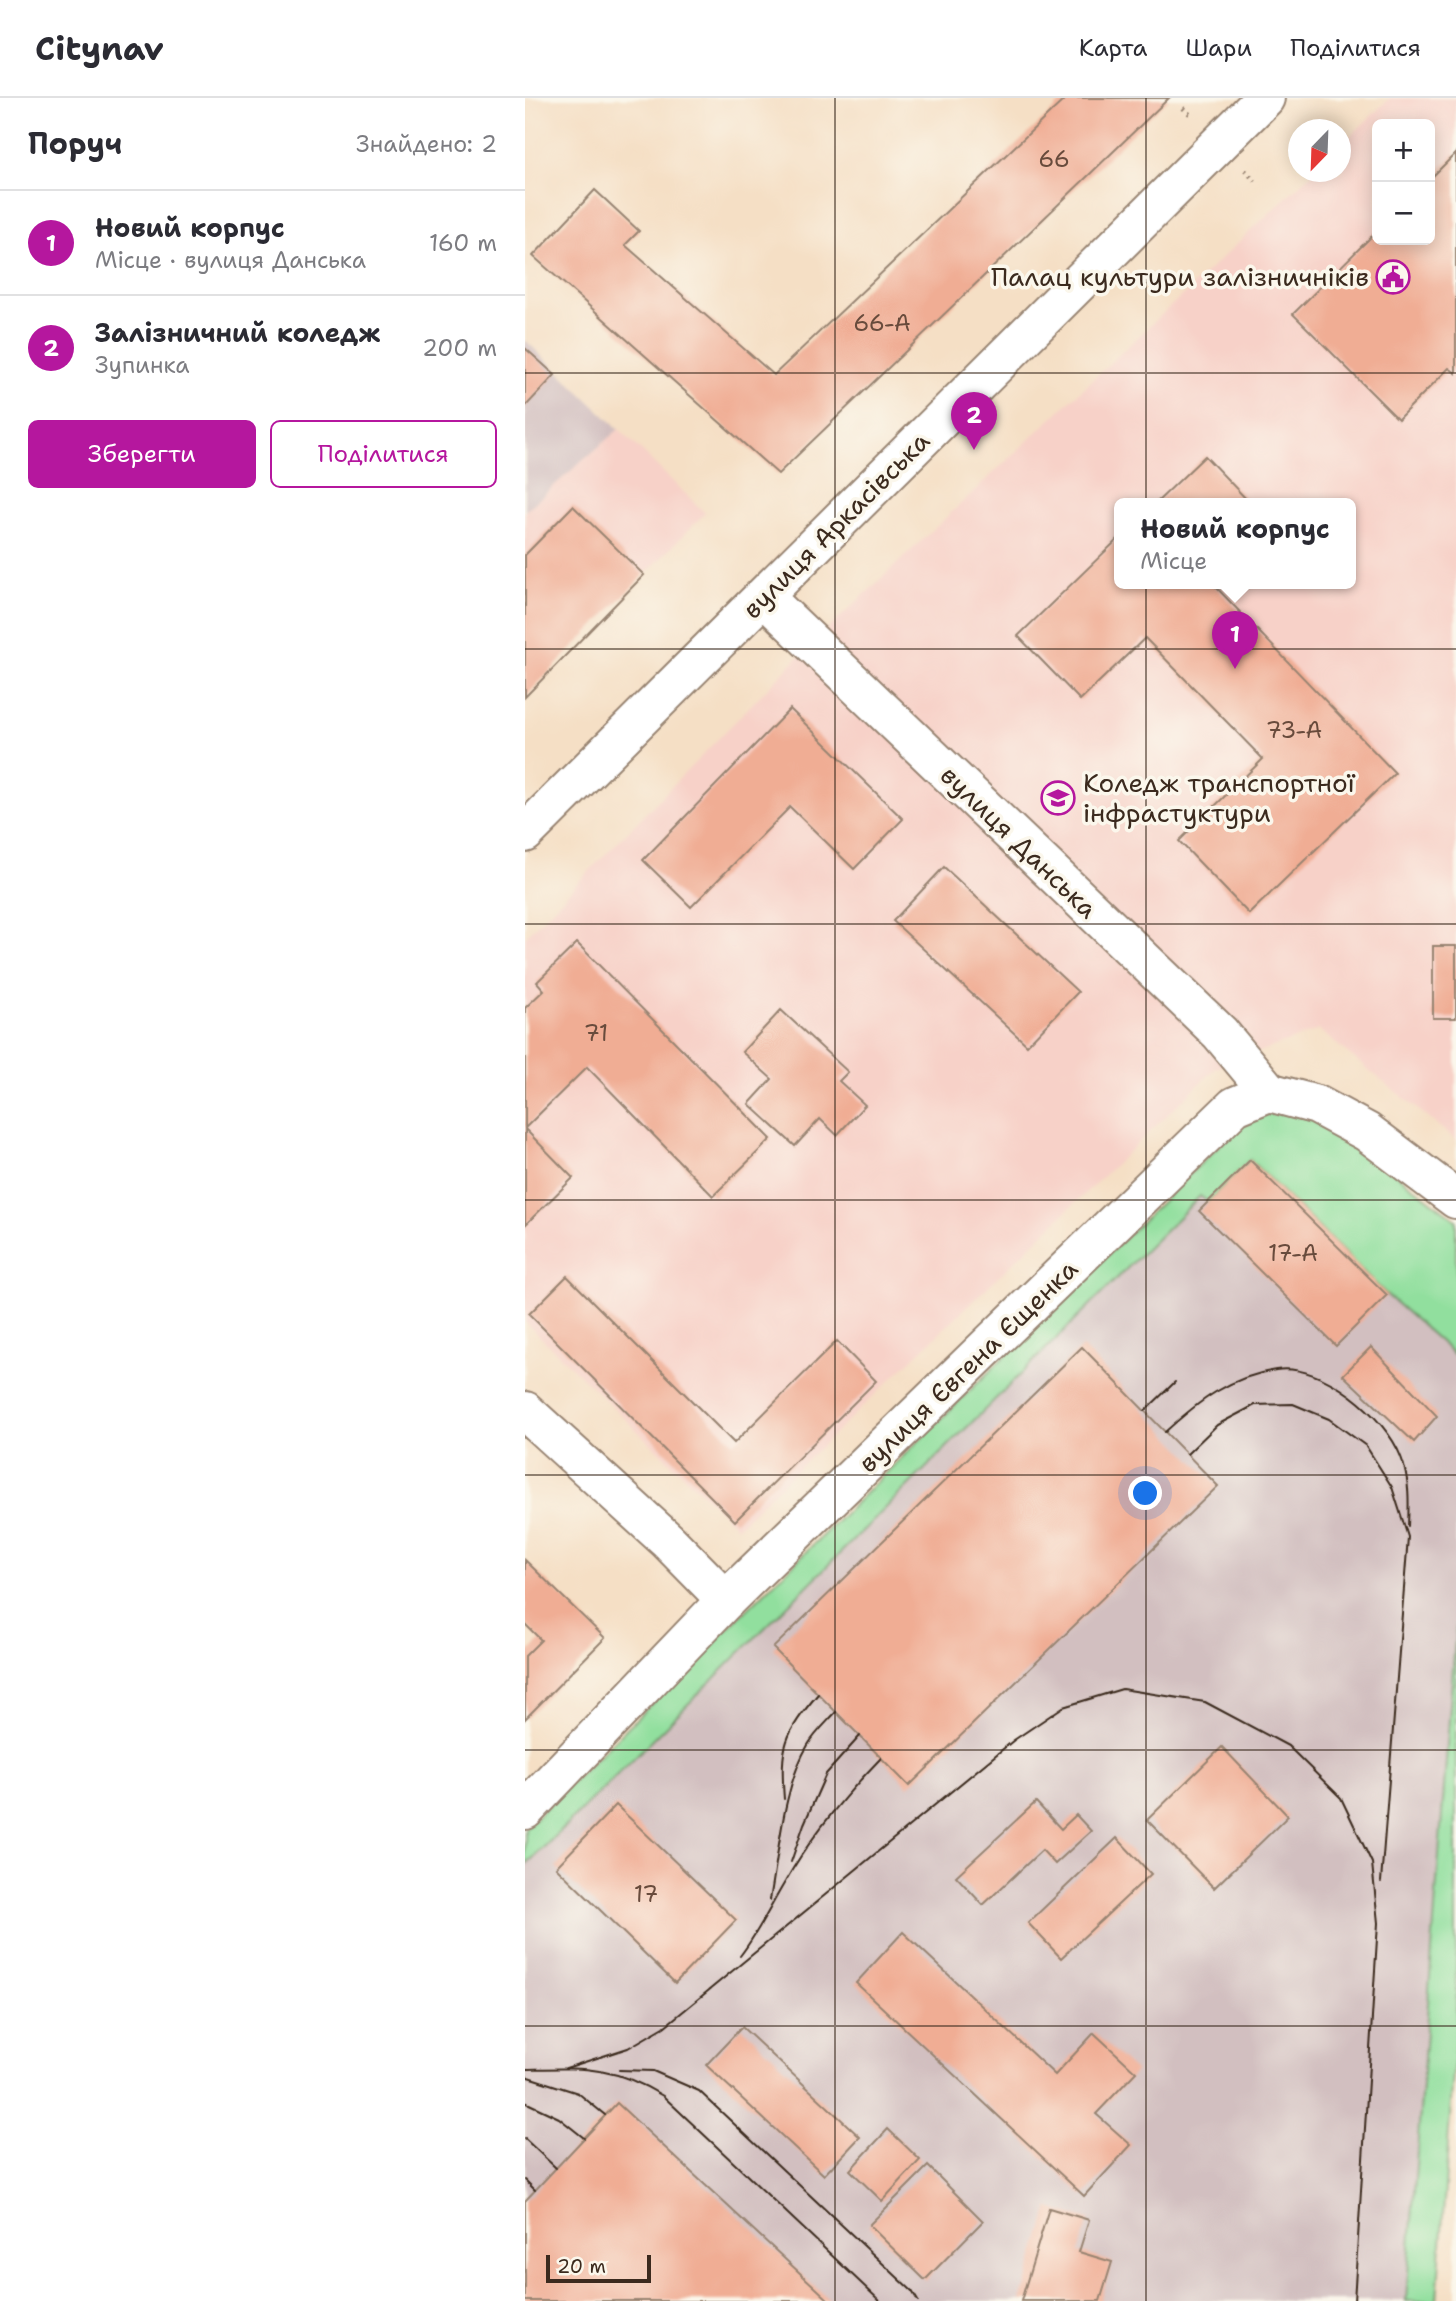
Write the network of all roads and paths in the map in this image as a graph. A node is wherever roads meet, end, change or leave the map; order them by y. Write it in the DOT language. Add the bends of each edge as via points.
graph roads {
  1 [pos="1263,99"];
  2 [pos="764,597"];
  3 [pos="525,833"];
  4 [pos="1269,1092"];
  5 [pos="1456,1199"];
  6 [pos="525,1411"];
  7 [pos="726,1600"];
  8 [pos="525,1810"];
  1 -- 2 [label="street, вулиця Аркасівська"];
  2 -- 3 [label="street, вулиця Аркасівська"];
  2 -- 4 [label="street, вулиця Данська" via="1220,1033"];
  4 -- 5 [label="street" via="1317,1105 1367,1132"];
  4 -- 7 [label="street, вулиця Євгена Єщенка" via="1235,1106"];
  6 -- 7 [label="street"];
  7 -- 8 [label="street, вулиця Євгена Єщенка"];
}
